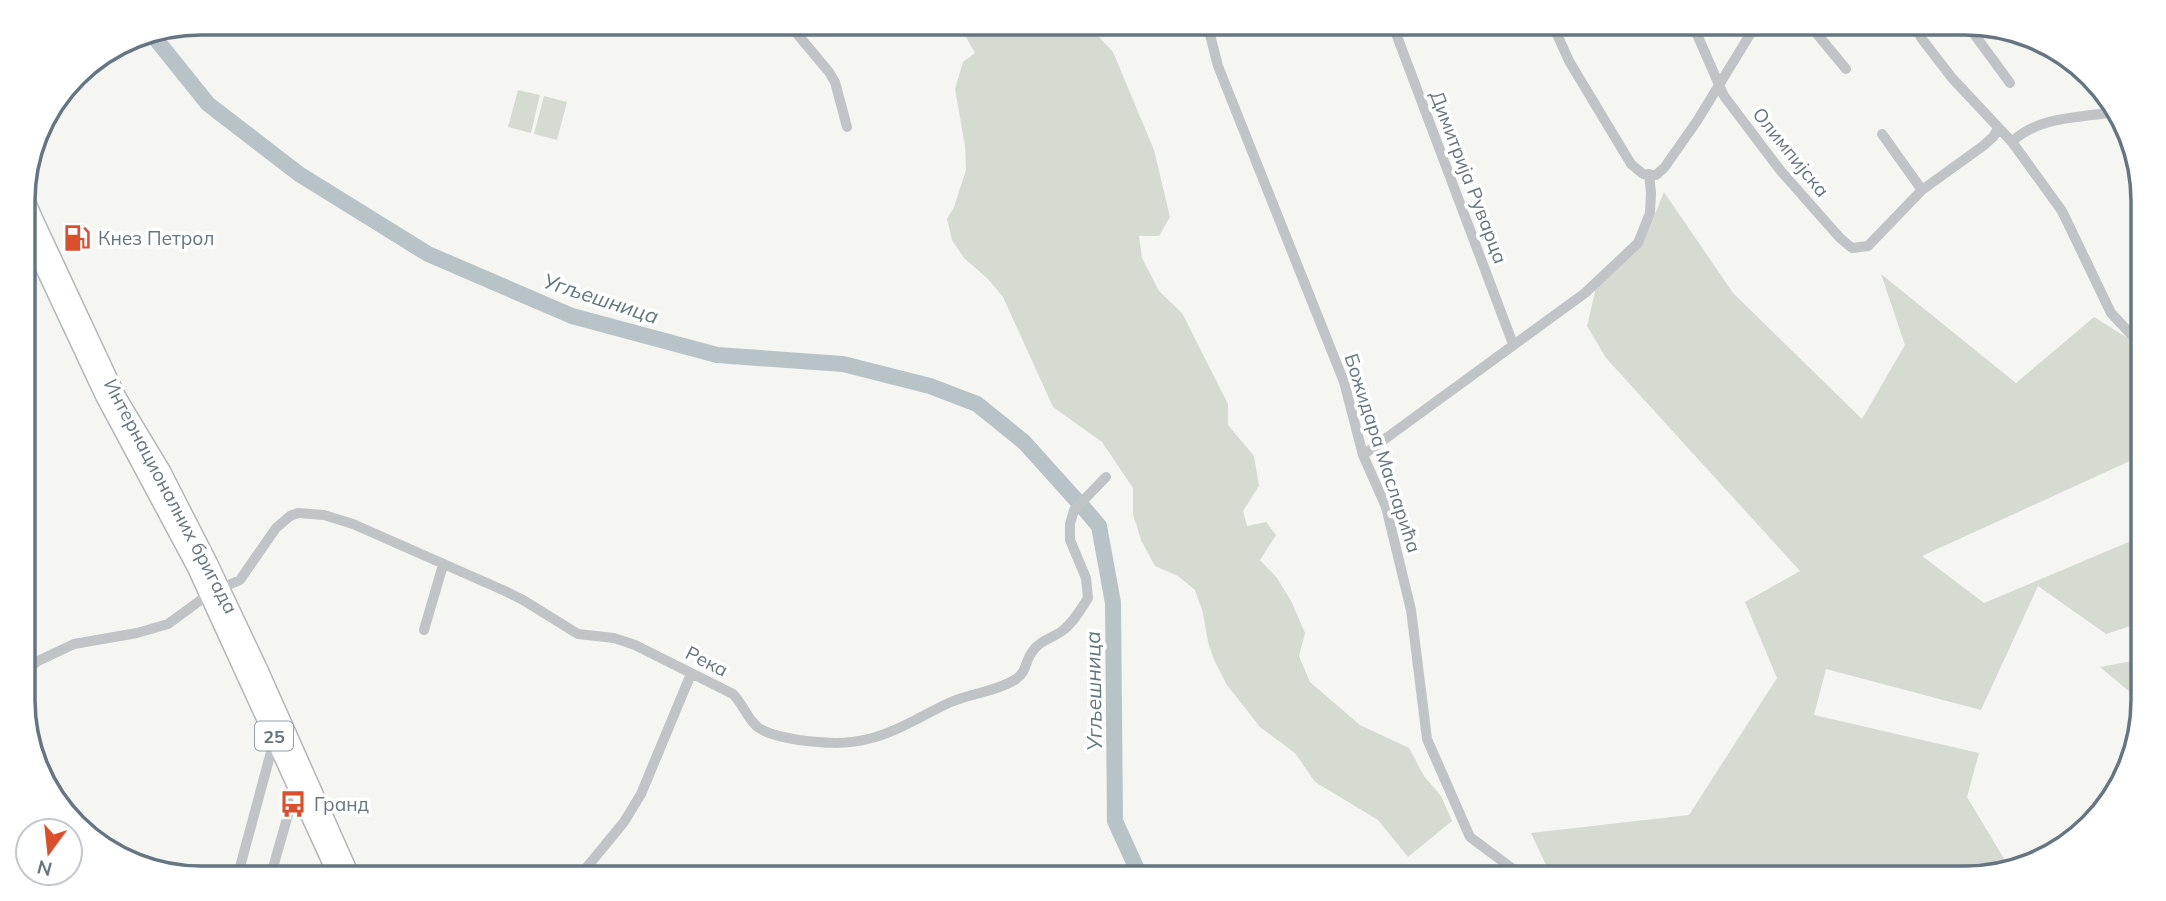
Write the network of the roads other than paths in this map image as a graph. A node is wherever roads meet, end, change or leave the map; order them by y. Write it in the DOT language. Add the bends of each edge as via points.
graph roads {
  1 [pos="798,35"];
  2 [pos="1210,35"];
  3 [pos="1397,35"];
  4 [pos="1557,35"];
  5 [pos="1698,35"];
  6 [pos="1750,35"];
  7 [pos="1818,35"];
  8 [pos="1920,35"];
  9 [pos="1975,35"];
  10 [pos="1846,69"];
  11 [pos="1720,83"];
  12 [pos="2010,83"];
  13 [pos="2106,113"];
  14 [pos="847,127"];
  15 [pos="1998,129"];
  16 [pos="1882,134"];
  17 [pos="2012,142"];
  18 [pos="1653,175"];
  19 [pos="1922,190"];
  20 [pos="35,220"];
  21 [pos="35,249"];
  22 [pos="2131,334"];
  23 [pos="1513,344"];
  24 [pos="1363,455"];
  25 [pos="1106,477"];
  26 [pos="443,565"];
  27 [pos="215,591"];
  28 [pos="424,630"];
  29 [pos="35,663"];
  30 [pos="691,674"];
  31 [pos="276,741"];
  32 [pos="298,790"];
  33 [pos="240,866"];
  34 [pos="273,866"];
  35 [pos="333,866"];
  36 [pos="346,866"];
  37 [pos="588,866"];
  38 [pos="1509,866"];
  1 -- 14 [label="street" via="835,82"];
  2 -- 24 [label="street, Божидара Масларића" via="1344,382"];
  3 -- 23 [label="street, Димитрија Руварца"];
  4 -- 18 [label="street" via="1631,164 1643,174"];
  5 -- 11 [label="street, Олимпијска"];
  6 -- 11 [label="street"];
  7 -- 10 [label="street"];
  8 -- 15 [label="street"];
  9 -- 12 [label="street"];
  11 -- 18 [label="street" via="1691,131 1664,168"];
  11 -- 19 [label="street, Олимпијска" via="1724,96 1780,170 1852,248 1868,246"];
  13 -- 17 [label="street" via="2045,123"];
  15 -- 17 [label="street"];
  15 -- 19 [label="street" via="1988,142"];
  16 -- 19 [label="street"];
  17 -- 22 [label="street" via="2062,211 2111,313"];
  18 -- 23 [label="street" via="1650,213 1638,243 1585,293"];
  20 -- 27 [label="main road, Интернационалних бригада / 25" via="118,398 162,471"];
  21 -- 27 [label="main road, Интернационалних бригада / 25" via="104,396"];
  23 -- 24 [label="street"];
  24 -- 38 [label="street, Божидара Масларића" via="1386,507 1411,610 1427,739 1470,837"];
  25 -- 30 [label="street, Река" via="1074,510 1070,524 1070,540 1086,578 1088,598 1062,631 1039,643 1023,673 1014,680 952,701 869,739 822,743 759,729 733,694"];
  26 -- 27 [label="street, Река" via="354,524 298,513 276,528 240,580"];
  26 -- 28 [label="street"];
  26 -- 30 [label="street, Река" via="523,600 578,634 624,641"];
  27 -- 29 [label="street" via="168,624 74,644"];
  27 -- 31 [label="main road, Интернационалних бригада / 25"];
  27 -- 36 [label="main road, Интернационалних бригада / 25"];
  30 -- 37 [label="street" via="641,794"];
  31 -- 32 [label="main road, Интернационалних бригада / 25"];
  31 -- 33 [label="street"];
  32 -- 34 [label="street"];
  32 -- 35 [label="main road, Интернационалних бригада / 25"];
}
